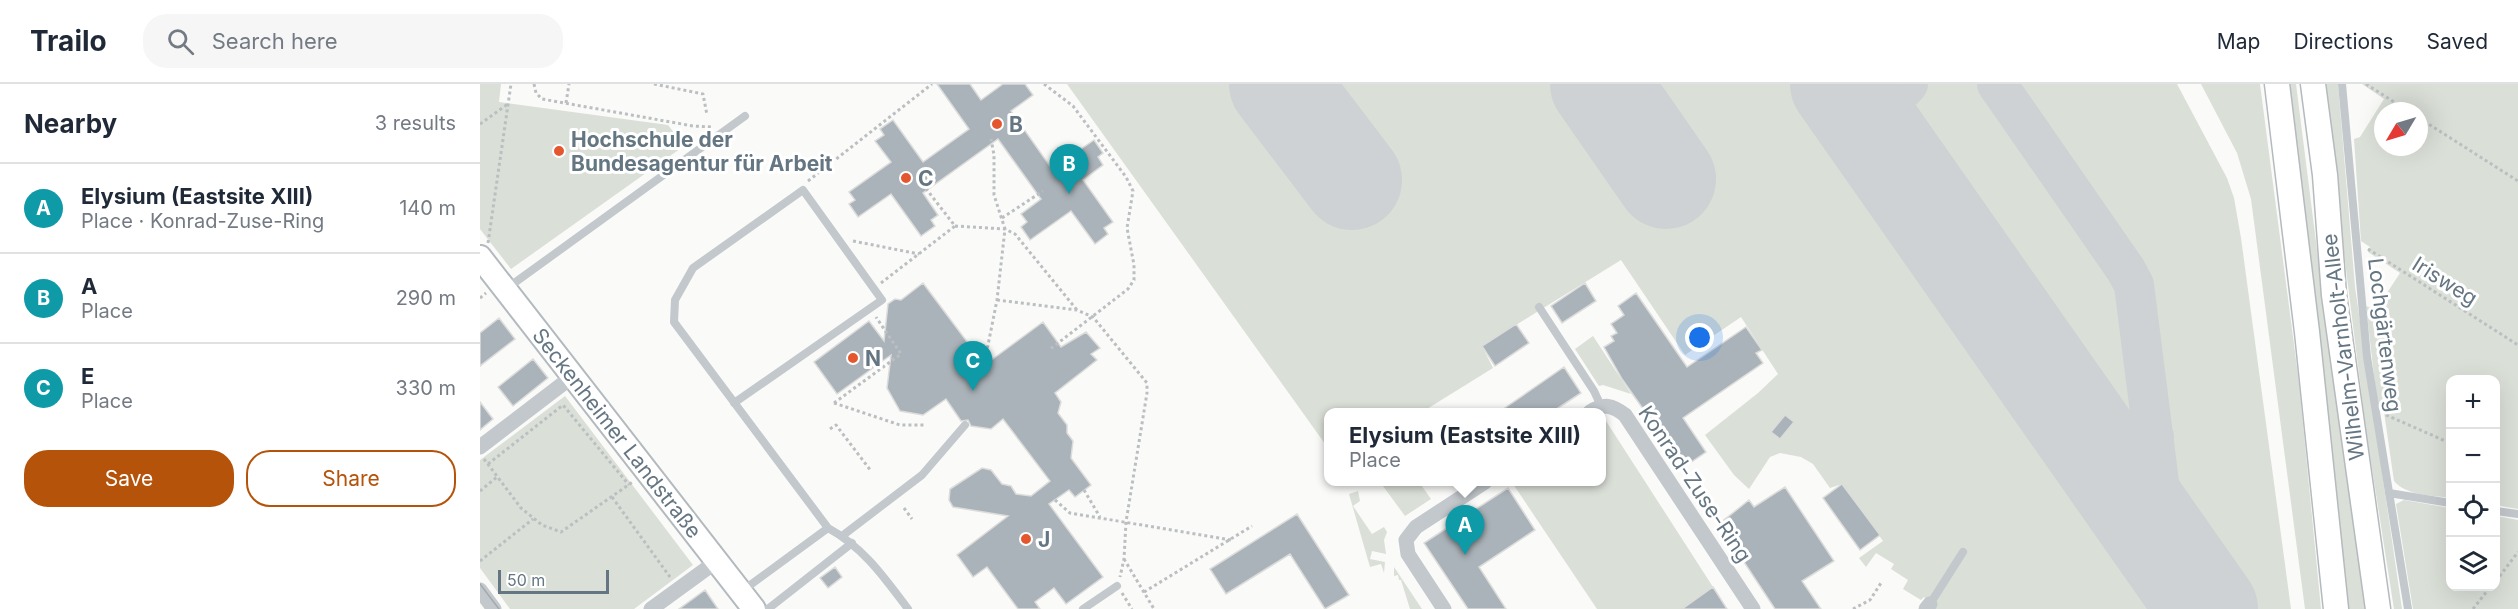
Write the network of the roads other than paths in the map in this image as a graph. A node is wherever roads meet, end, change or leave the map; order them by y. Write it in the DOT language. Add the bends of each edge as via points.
graph roads {
  1 [pos="2277,84"];
  2 [pos="2313,84"];
  3 [pos="2342,84"];
  4 [pos="745,116"];
  5 [pos="483,251"];
  6 [pos="505,290"];
  7 [pos="1539,306"];
  8 [pos="573,376"];
  9 [pos="734,403"];
  10 [pos="1596,408"];
  11 [pos="1602,408"];
  12 [pos="964,425"];
  13 [pos="480,447"];
  14 [pos="1479,486"];
  15 [pos="2389,493"];
  16 [pos="2446,502"];
  17 [pos="2500,512"];
  18 [pos="2518,514"];
  19 [pos="828,528"];
  20 [pos="842,536"];
  21 [pos="852,543"];
  22 [pos="1963,552"];
  23 [pos="717,561"];
  24 [pos="1117,586"];
  25 [pos="480,590"];
  26 [pos="748,601"];
  27 [pos="1928,606"];
  28 [pos="494,609"];
  29 [pos="651,609"];
  30 [pos="768,609"];
  31 [pos="908,609"];
  32 [pos="1083,609"];
  33 [pos="1444,609"];
  34 [pos="1753,609"];
  35 [pos="2337,609"];
  36 [pos="2378,609"];
  37 [pos="2408,609"];
  1 -- 35 [label="main road, Wilhelm-Varnholt-Allee"];
  2 -- 36 [label="main road, Wilhelm-Varnholt-Allee" via="2334,295"];
  3 -- 15 [label="lane, Lochgärtenweg" via="2367,357"];
  4 -- 6 [label="lane"];
  5 -- 6 [label="main road, Seckenheimer Landstraße"];
  6 -- 8 [label="main road, Seckenheimer Landstraße"];
  7 -- 10 [label="lane" via="1594,391"];
  8 -- 13 [label="street"];
  8 -- 23 [label="main road, Seckenheimer Landstraße"];
  9 -- 9 [label="lane" via="674,322 675,300 693,268 803,190 882,300"];
  9 -- 19 [label="lane"];
  11 -- 34 [label="street, Konrad-Zuse-Ring" via="1614,406 1625,415"];
  12 -- 20 [label="lane" via="922,475"];
  14 -- 33 [label="street" via="1416,527 1406,540 1408,555"];
  15 -- 16 [label="lane"];
  15 -- 37 [label="lane, Lochgärtenweg"];
  17 -- 18 [label="lane"];
  19 -- 20 [label="lane"];
  19 -- 26 [label="lane"];
  20 -- 21 [label="lane"];
  21 -- 30 [label="lane"];
  21 -- 31 [label="lane" via="868,556"];
  22 -- 27 [label="lane"];
  23 -- 26 [label="main road, Seckenheimer Landstraße"];
  23 -- 29 [label="street"];
  24 -- 32 [label="lane"];
  25 -- 28 [label="street"];
}
